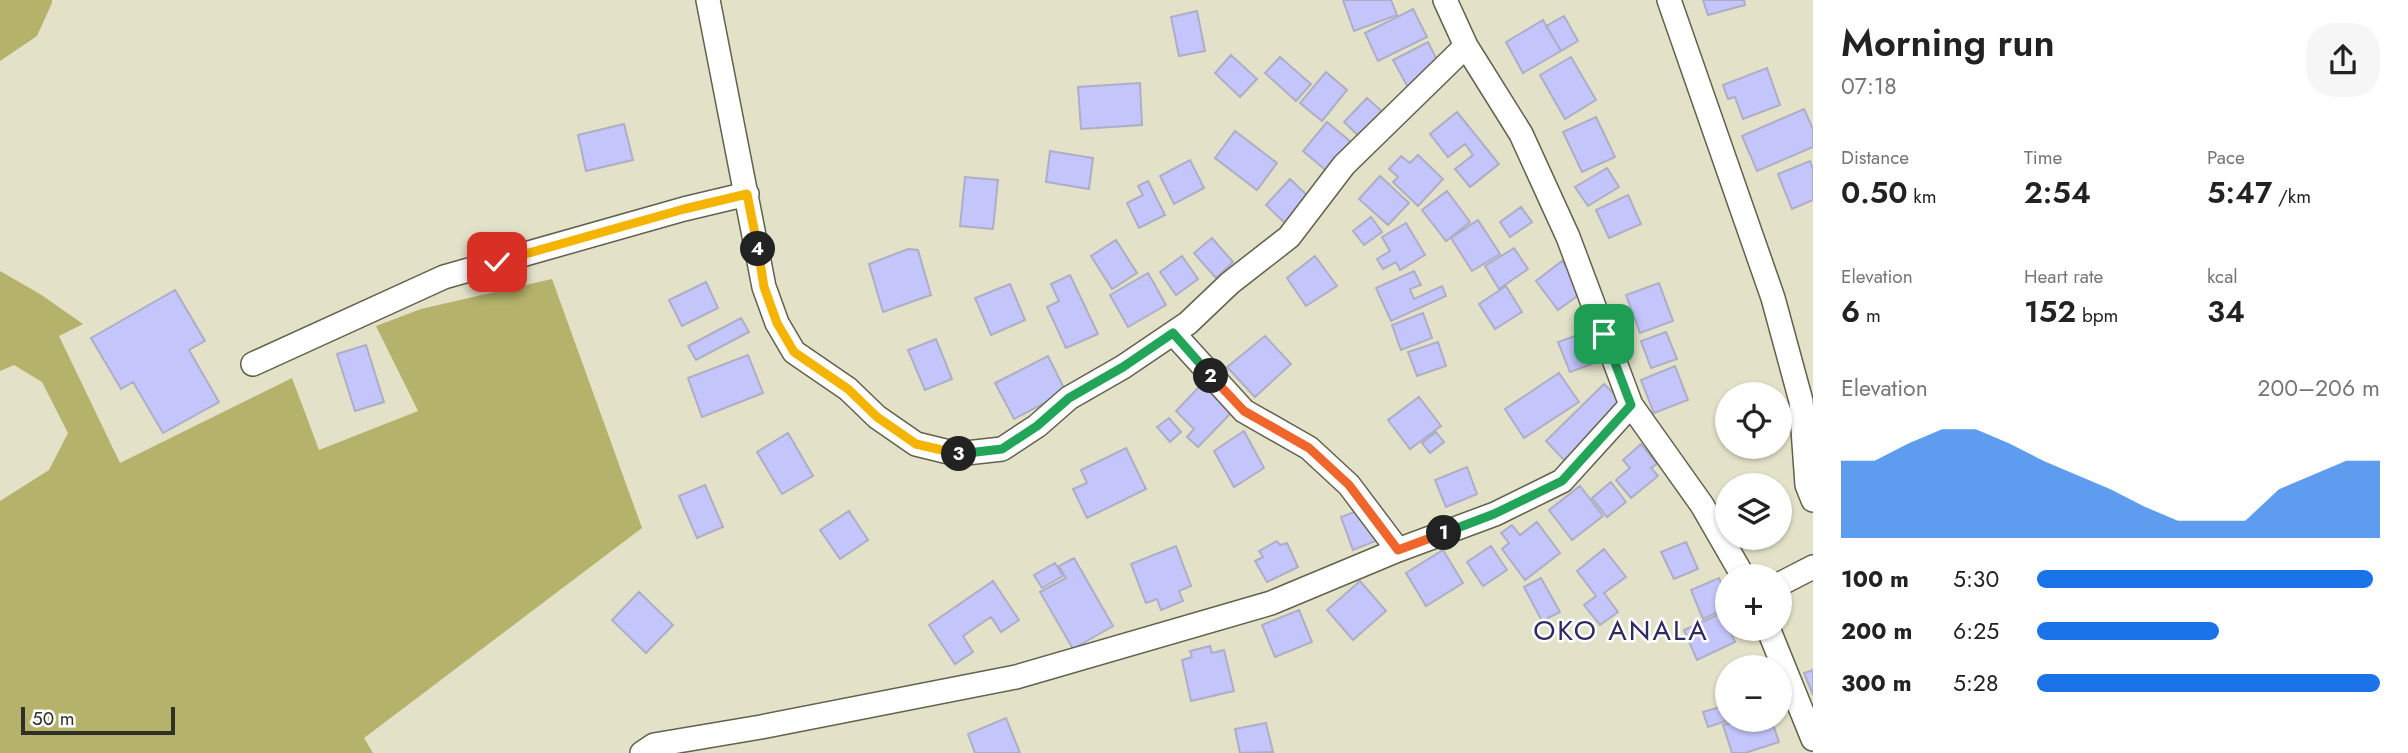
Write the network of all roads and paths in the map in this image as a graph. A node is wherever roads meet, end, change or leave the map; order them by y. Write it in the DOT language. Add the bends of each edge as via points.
graph roads {
  1 [pos="708,0"];
  2 [pos="1445,0"];
  3 [pos="1669,0"];
  4 [pos="1466,46"];
  5 [pos="747,194"];
  6 [pos="1173,333"];
  7 [pos="253,364"];
  8 [pos="1631,405"];
  9 [pos="1813,500"];
  10 [pos="1398,550"];
  11 [pos="1736,564"];
  12 [pos="1813,566"];
  13 [pos="1792,577"];
  14 [pos="1773,641"];
  15 [pos="1813,739"];
  16 [pos="642,753"];
  1 -- 5 [label="street"];
  2 -- 4 [label="street"];
  3 -- 9 [label="street" via="1773,298 1801,401 1807,485"];
  4 -- 6 [label="street" via="1344,165 1289,237"];
  4 -- 8 [label="street" via="1521,134 1568,237"];
  5 -- 6 [label="street" via="764,287 794,352 916,444 957,454 1002,449 1069,398"];
  5 -- 7 [label="street" via="444,277"];
  6 -- 10 [label="street" via="1244,411 1309,448 1349,485"];
  8 -- 10 [label="street" via="1562,481 1494,514"];
  8 -- 11 [label="street" via="1702,505"];
  10 -- 16 [label="street" via="1271,603 1016,677 654,744"];
  12 -- 13 [label="street"];
  14 -- 15 [label="street"];
}
